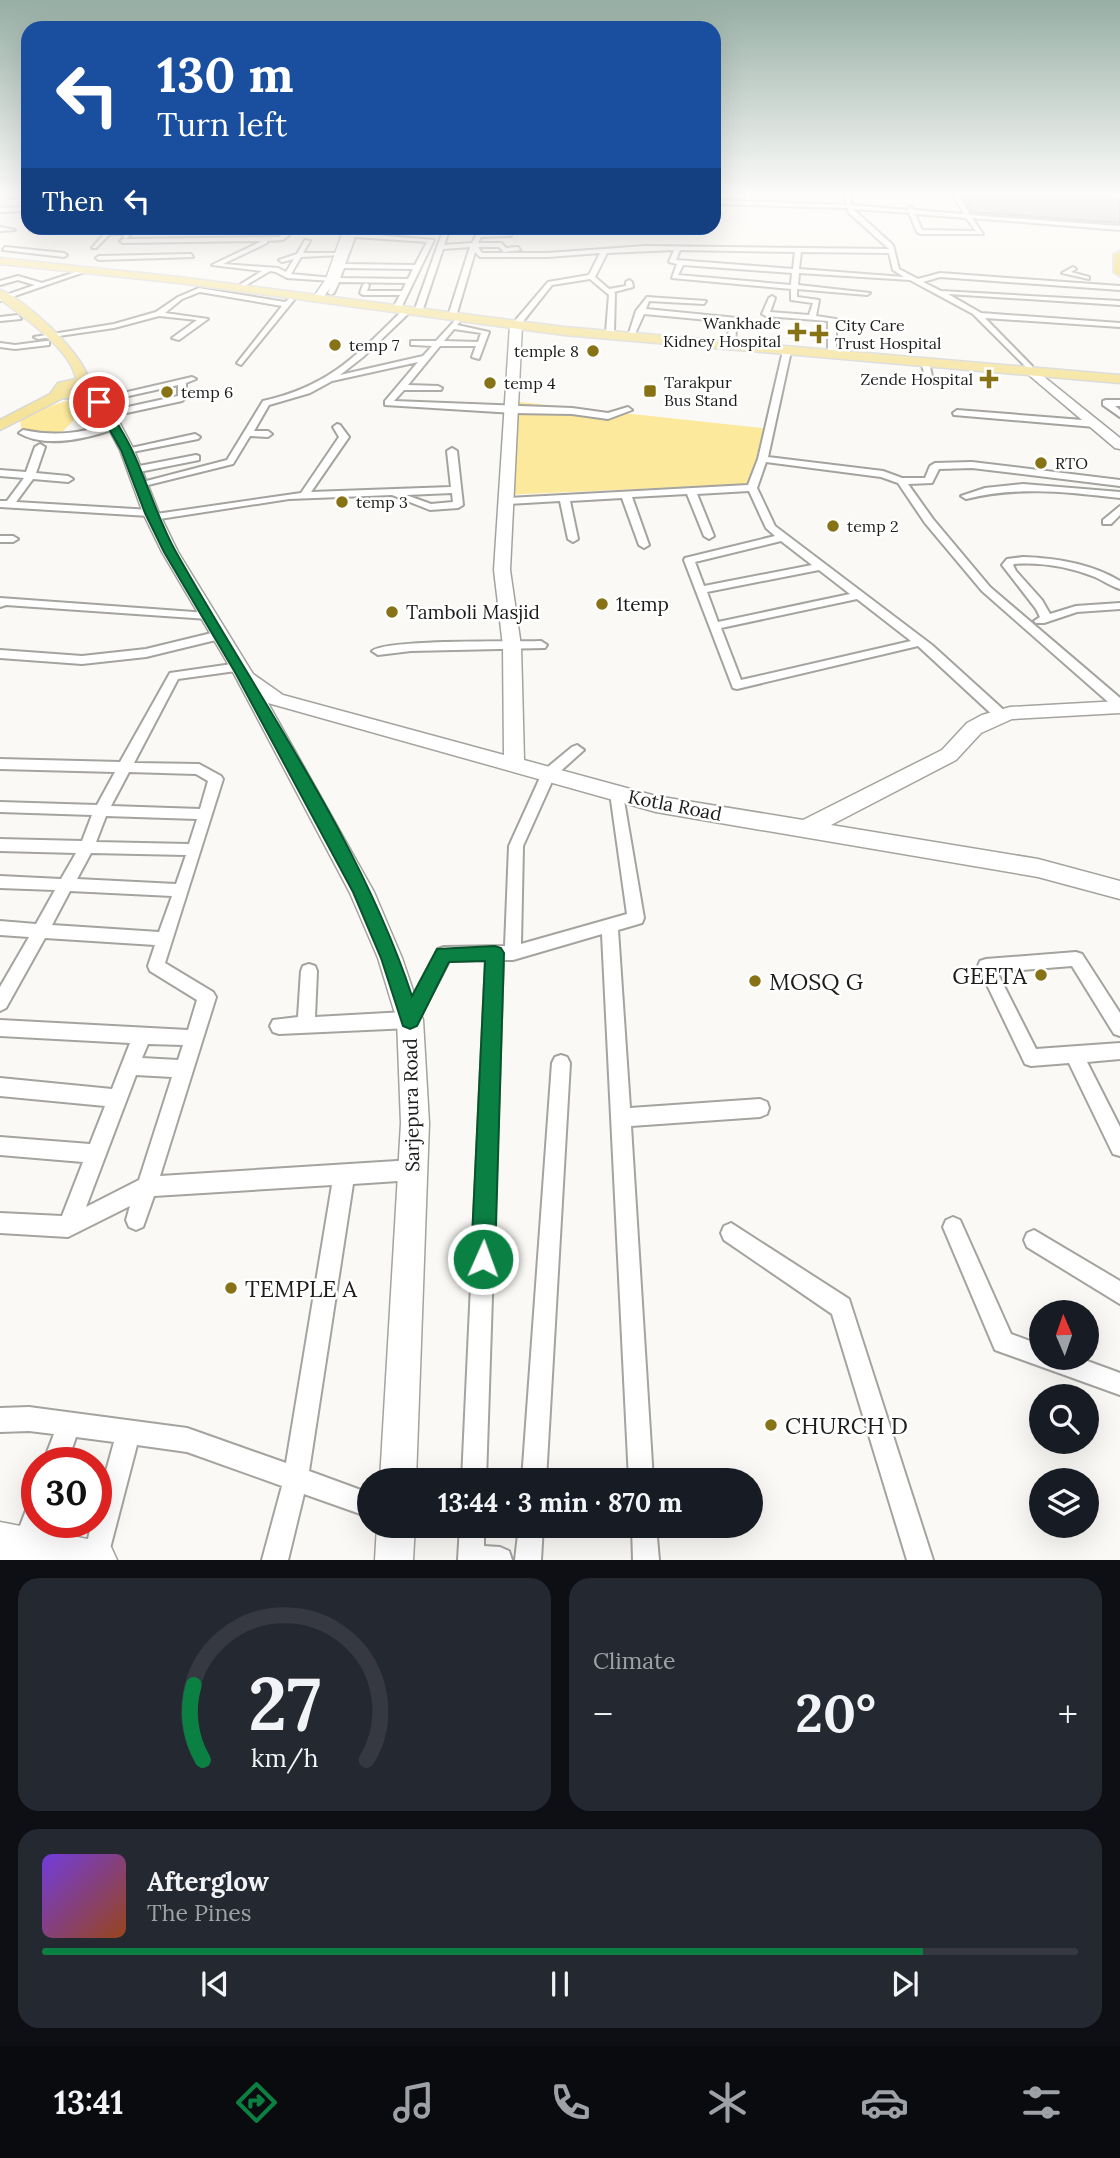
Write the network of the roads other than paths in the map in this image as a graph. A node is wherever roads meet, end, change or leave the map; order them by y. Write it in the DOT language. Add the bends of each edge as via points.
graph roads {
  1 [pos="87,268"];
  2 [pos="110,268"];
  3 [pos="115,268"];
  4 [pos="253,268"];
  5 [pos="292,268"];
  6 [pos="336,268"];
  7 [pos="338,268"];
  8 [pos="417,268"];
  9 [pos="431,268"];
  10 [pos="468,268"];
  11 [pos="596,268"];
  12 [pos="676,268"];
  13 [pos="718,268"];
  14 [pos="797,268"];
  15 [pos="828,268"];
  16 [pos="896,268"];
  17 [pos="269,269"];
  18 [pos="1073,269"];
  19 [pos="287,276"];
  20 [pos="591,277"];
  21 [pos="411,279"];
  22 [pos="916,280"];
  23 [pos="1120,280"];
  24 [pos="0,282"];
  25 [pos="331,282"];
  26 [pos="629,282"];
  27 [pos="1033,282"];
  28 [pos="711,283"];
  29 [pos="45,285"];
  30 [pos="243,285"];
  31 [pos="794,287"];
  32 [pos="1120,288"];
  33 [pos="607,290"];
  34 [pos="939,292"];
  35 [pos="867,293"];
  36 [pos="1043,297"];
  37 [pos="1,298"];
  38 [pos="772,298"];
  39 [pos="289,300"];
  40 [pos="704,302"];
  41 [pos="1120,303"];
  42 [pos="408,308"];
  43 [pos="640,311"];
  44 [pos="159,314"];
  45 [pos="979,315"];
  46 [pos="18,317"];
  47 [pos="812,318"];
  48 [pos="455,319"];
  49 [pos="0,320"];
  50 [pos="1052,320"];
  51 [pos="517,324"];
  52 [pos="1120,325"];
  53 [pos="610,332"];
  54 [pos="631,334"];
  55 [pos="45,338"];
  56 [pos="176,338"];
  57 [pos="731,342"];
  58 [pos="414,343"];
  59 [pos="437,344"];
  60 [pos="0,345"];
  61 [pos="481,345"];
  62 [pos="787,351"];
  63 [pos="832,351"];
  64 [pos="476,357"];
  65 [pos="425,358"];
  66 [pos="925,362"];
  67 [pos="241,363"];
  68 [pos="1031,370"];
  69 [pos="1120,377"];
  70 [pos="192,379"];
  71 [pos="334,379"];
  72 [pos="930,379"];
  73 [pos="182,381"];
  74 [pos="401,387"];
  75 [pos="438,388"];
  76 [pos="84,390"];
  77 [pos="1120,403"];
  78 [pos="513,410"];
  79 [pos="628,410"];
  80 [pos="957,413"];
  81 [pos="1120,414"];
  82 [pos="111,420"];
  83 [pos="1095,424"];
  84 [pos="0,426"];
  85 [pos="337,427"];
  86 [pos="23,433"];
  87 [pos="247,433"];
  88 [pos="268,434"];
  89 [pos="195,437"];
  90 [pos="1120,445"];
  91 [pos="40,447"];
  92 [pos="127,450"];
  93 [pos="452,452"];
  94 [pos="196,458"];
  95 [pos="763,459"];
  96 [pos="0,473"];
  97 [pos="30,476"];
  98 [pos="137,477"];
  99 [pos="68,479"];
  100 [pos="901,481"];
  101 [pos="1120,483"];
  102 [pos="752,488"];
  103 [pos="691,491"];
  104 [pos="626,495"];
  105 [pos="1120,495"];
  106 [pos="304,496"];
  107 [pos="967,496"];
  108 [pos="564,498"];
  109 [pos="507,501"];
  110 [pos="4,505"];
  111 [pos="1120,509"];
  112 [pos="152,515"];
  113 [pos="1107,522"];
  114 [pos="709,536"];
  115 [pos="783,537"];
  116 [pos="0,539"];
  117 [pos="13,539"];
  118 [pos="573,539"];
  119 [pos="644,545"];
  120 [pos="821,566"];
  121 [pos="1120,586"];
  122 [pos="700,590"];
  123 [pos="859,595"];
  124 [pos="0,604"];
  125 [pos="1120,606"];
  126 [pos="208,616"];
  127 [pos="1045,617"];
  128 [pos="715,626"];
  129 [pos="1030,627"];
  130 [pos="220,635"];
  131 [pos="920,642"];
  132 [pos="541,645"];
  133 [pos="512,646"];
  134 [pos="378,651"];
  135 [pos="0,654"];
  136 [pos="241,671"];
  137 [pos="1120,706"];
  138 [pos="1002,716"];
  139 [pos="577,750"];
  140 [pos="0,764"];
  141 [pos="514,765"];
  142 [pos="124,767"];
  143 [pos="548,774"];
  144 [pos="617,793"];
  145 [pos="0,807"];
  146 [pos="101,810"];
  147 [pos="205,814"];
  148 [pos="807,828"];
  149 [pos="0,845"];
  150 [pos="87,847"];
  151 [pos="195,850"];
  152 [pos="0,881"];
  153 [pos="65,884"];
  154 [pos="182,890"];
  155 [pos="1120,890"];
  156 [pos="610,925"];
  157 [pos="0,928"];
  158 [pos="39,930"];
  159 [pos="166,939"];
  160 [pos="504,953"];
  161 [pos="309,971"];
  162 [pos="6,979"];
  163 [pos="0,1003"];
  164 [pos="410,1020"];
  165 [pos="306,1024"];
  166 [pos="279,1026"];
  167 [pos="0,1028"];
  168 [pos="1120,1028"];
  169 [pos="142,1035"];
  170 [pos="194,1038"];
  171 [pos="1120,1051"];
  172 [pos="1074,1055"];
  173 [pos="561,1063"];
  174 [pos="130,1066"];
  175 [pos="184,1069"];
  176 [pos="0,1087"];
  177 [pos="118,1098"];
  178 [pos="760,1108"];
  179 [pos="621,1118"];
  180 [pos="0,1146"];
  181 [pos="1120,1147"];
  182 [pos="96,1154"];
  183 [pos="413,1170"];
  184 [pos="344,1175"];
  185 [pos="146,1187"];
  186 [pos="136,1220"];
  187 [pos="0,1223"];
  188 [pos="68,1227"];
  189 [pos="953,1227"];
  190 [pos="731,1233"];
  191 [pos="1034,1240"];
  192 [pos="1120,1293"];
  193 [pos="1029,1352"];
  194 [pos="1081,1370"];
  195 [pos="1120,1384"];
  196 [pos="0,1420"];
  197 [pos="69,1424"];
  198 [pos="129,1432"];
  199 [pos="61,1447"];
  200 [pos="399,1468"];
  201 [pos="475,1468"];
  202 [pos="535,1468"];
  203 [pos="640,1468"];
  204 [pos="296,1478"];
  205 [pos="357,1501"];
  206 [pos="35,1538"];
  207 [pos="395,1538"];
  208 [pos="472,1538"];
  209 [pos="530,1538"];
  210 [pos="645,1538"];
  211 [pos="471,1558"];
  212 [pos="95,1559"];
  213 [pos="275,1559"];
  214 [pos="394,1559"];
  215 [pos="500,1559"];
  216 [pos="528,1559"];
  217 [pos="646,1559"];
  218 [pos="920,1559"];
  1 -- 29 [label="street"];
  2 -- 39 [label="main road"];
  3 -- 30 [label="main road"];
  4 -- 17 [label="street"];
  5 -- 19 [label="street"];
  6 -- 25 [label="street"];
  7 -- 25 [label="street"];
  8 -- 21 [label="street"];
  9 -- 42 [label="street"];
  10 -- 48 [label="street"];
  11 -- 20 [label="street"];
  12 -- 28 [label="street" via="674,277"];
  13 -- 28 [label="street"];
  14 -- 31 [label="street"];
  15 -- 22 [label="street"];
  16 -- 22 [label="street"];
  17 -- 19 [label="street"];
  17 -- 30 [label="street"];
  18 -- 23 [label="street" via="1065,273"];
  19 -- 25 [label="street"];
  20 -- 33 [label="street"];
  20 -- 51 [label="street" via="550,283"];
  21 -- 25 [label="street"];
  21 -- 25 [label="street"];
  21 -- 25 [label="street" via="363,293 366,285"];
  21 -- 42 [label="street"];
  22 -- 27 [label="street" via="940,275"];
  22 -- 34 [label="street"];
  24 -- 29 [label="street" via="18,278"];
  25 -- 30 [label="main road"];
  25 -- 39 [label="main road"];
  25 -- 42 [label="main road"];
  26 -- 33 [label="street" via="630,287"];
  27 -- 32 [label="street"];
  27 -- 36 [label="street"];
  28 -- 31 [label="street"];
  29 -- 37 [label="street"];
  31 -- 35 [label="street"];
  31 -- 47 [label="street" via="793,299 817,301"];
  33 -- 53 [label="street" via="612,294"];
  34 -- 36 [label="street"];
  34 -- 45 [label="street"];
  36 -- 41 [label="street"];
  36 -- 50 [label="street"];
  37 -- 46 [label="main road"];
  37 -- 55 [label="main road"];
  38 -- 47 [label="street" via="766,314"];
  39 -- 44 [label="street" via="199,290"];
  39 -- 67 [label="street"];
  40 -- 43 [label="street" via="647,299"];
  42 -- 48 [label="main road"];
  42 -- 71 [label="street"];
  43 -- 54 [label="street"];
  43 -- 57 [label="street" via="734,320"];
  44 -- 55 [label="street"];
  44 -- 56 [label="street" via="204,319"];
  45 -- 50 [label="street"];
  45 -- 68 [label="street"];
  46 -- 49 [label="street"];
  46 -- 55 [label="main road"];
  47 -- 63 [label="street" via="832,319"];
  48 -- 51 [label="main road"];
  48 -- 59 [label="street"];
  48 -- 61 [label="street" via="485,332"];
  50 -- 52 [label="street"];
  51 -- 53 [label="main road"];
  51 -- 62 [label="main road"];
  51 -- 78 [label="street"];
  53 -- 54 [label="main road"];
  54 -- 57 [label="main road"];
  55 -- 60 [label="street" via="15,347"];
  55 -- 76 [label="main road"];
  57 -- 63 [label="main road"];
  58 -- 59 [label="street"];
  59 -- 61 [label="street"];
  59 -- 65 [label="street"];
  61 -- 64 [label="street"];
  62 -- 66 [label="main road"];
  62 -- 95 [label="street"];
  63 -- 68 [label="main road"];
  65 -- 71 [label="street"];
  65 -- 74 [label="street"];
  66 -- 68 [label="main road"];
  66 -- 72 [label="street"];
  68 -- 69 [label="main road"];
  68 -- 83 [label="street"];
  70 -- 73 [label="street"];
  71 -- 87 [label="street" via="291,401 266,403"];
  73 -- 76 [label="street"];
  73 -- 82 [label="street" via="182,398"];
  74 -- 75 [label="street"];
  74 -- 78 [label="street" via="388,403"];
  76 -- 82 [label="street, Sarjepura Road"];
  76 -- 84 [label="main road" via="73,396 59,395"];
  77 -- 81 [label="street" via="1106,403"];
  78 -- 79 [label="street" via="608,416"];
  78 -- 109 [label="street"];
  80 -- 83 [label="street"];
  82 -- 86 [label="street" via="82,438"];
  82 -- 92 [label="street, Sarjepura Road"];
  83 -- 90 [label="street"];
  85 -- 106 [label="street" via="344,437"];
  87 -- 88 [label="street"];
  87 -- 98 [label="street" via="230,462"];
  89 -- 92 [label="street"];
  91 -- 97 [label="street"];
  92 -- 98 [label="street, Sarjepura Road"];
  93 -- 106 [label="street" via="457,490"];
  94 -- 98 [label="street"];
  95 -- 100 [label="street" via="883,474"];
  95 -- 102 [label="street"];
  96 -- 97 [label="street"];
  97 -- 99 [label="street"];
  97 -- 110 [label="street"];
  98 -- 112 [label="street, Sarjepura Road"];
  100 -- 101 [label="street" via="929,481 935,466 972,465"];
  100 -- 129 [label="street" via="986,589"];
  102 -- 103 [label="street"];
  102 -- 115 [label="street" via="771,528"];
  103 -- 104 [label="street"];
  103 -- 114 [label="street"];
  104 -- 108 [label="street"];
  104 -- 119 [label="street"];
  105 -- 107 [label="street" via="1031,488 985,489"];
  106 -- 112 [label="street"];
  108 -- 109 [label="street"];
  108 -- 118 [label="street"];
  109 -- 133 [label="street" via="502,570"];
  110 -- 112 [label="street"];
  111 -- 113 [label="street"];
  112 -- 126 [label="street, Sarjepura Road"];
  115 -- 120 [label="street"];
  115 -- 122 [label="street" via="689,560"];
  116 -- 117 [label="street"];
  120 -- 122 [label="street"];
  120 -- 123 [label="street"];
  121 -- 127 [label="street" via="1074,568 1011,561 1007,565 1011,572 1035,596"];
  122 -- 128 [label="street"];
  123 -- 128 [label="street"];
  123 -- 131 [label="street"];
  124 -- 126 [label="street"];
  125 -- 127 [label="street"];
  126 -- 130 [label="street, Sarjepura Road"];
  127 -- 129 [label="street"];
  128 -- 131 [label="street" via="737,685"];
  129 -- 137 [label="street"];
  130 -- 135 [label="street" via="146,653 82,660"];
  130 -- 136 [label="street, Sarjepura Road"];
  131 -- 138 [label="street"];
  132 -- 133 [label="street"];
  133 -- 134 [label="street"];
  133 -- 141 [label="street"];
  136 -- 141 [label="street, Kotla Road" via="276,699"];
  136 -- 142 [label="street" via="174,676"];
  136 -- 164 [label="street, Sarjepura Road" via="362,892"];
  137 -- 138 [label="street"];
  138 -- 148 [label="street" via="974,728 949,755"];
  139 -- 143 [label="street"];
  140 -- 142 [label="street"];
  141 -- 143 [label="street, Kotla Road"];
  142 -- 146 [label="street"];
  142 -- 147 [label="street" via="199,769 216,779"];
  143 -- 144 [label="street, Kotla Road"];
  143 -- 160 [label="street" via="516,846"];
  144 -- 148 [label="street, Kotla Road" via="656,804"];
  144 -- 156 [label="street" via="636,918"];
  145 -- 146 [label="street"];
  146 -- 147 [label="street"];
  146 -- 150 [label="street"];
  147 -- 151 [label="street"];
  148 -- 155 [label="street, Kotla Road" via="1038,868"];
  149 -- 150 [label="street"];
  150 -- 151 [label="street"];
  150 -- 153 [label="street"];
  151 -- 154 [label="street"];
  152 -- 153 [label="street"];
  153 -- 154 [label="street"];
  153 -- 158 [label="street"];
  154 -- 159 [label="street"];
  156 -- 160 [label="street"];
  156 -- 179 [label="street"];
  157 -- 158 [label="street"];
  158 -- 159 [label="street"];
  158 -- 162 [label="street"];
  159 -- 170 [label="street" via="156,966 207,997"];
  160 -- 164 [label="street" via="444,954"];
  160 -- 201 [label="street"];
  161 -- 165 [label="street"];
  162 -- 163 [label="street"];
  164 -- 165 [label="street"];
  164 -- 183 [label="street, Sarjepura Road"];
  165 -- 166 [label="street"];
  167 -- 169 [label="street"];
  168 -- 172 [label="street" via="1076,959 986,966 1031,1058"];
  169 -- 170 [label="street"];
  169 -- 174 [label="street"];
  170 -- 175 [label="street"];
  171 -- 172 [label="street"];
  172 -- 181 [label="street"];
  173 -- 202 [label="street"];
  174 -- 175 [label="street"];
  174 -- 177 [label="street"];
  175 -- 185 [label="street"];
  176 -- 177 [label="street"];
  177 -- 182 [label="street"];
  178 -- 179 [label="street"];
  179 -- 203 [label="street"];
  180 -- 182 [label="street"];
  182 -- 188 [label="street"];
  183 -- 184 [label="street"];
  183 -- 200 [label="street, Sarjepura Road"];
  184 -- 185 [label="street"];
  184 -- 204 [label="street"];
  185 -- 186 [label="street"];
  185 -- 188 [label="street"];
  187 -- 188 [label="street"];
  189 -- 193 [label="street" via="1003,1342"];
  190 -- 218 [label="street" via="841,1307"];
  191 -- 192 [label="street"];
  194 -- 195 [label="street"];
  196 -- 197 [label="street"];
  197 -- 198 [label="street"];
  197 -- 199 [label="street"];
  198 -- 204 [label="street" via="187,1440"];
  198 -- 212 [label="street"];
  204 -- 205 [label="street"];
  204 -- 213 [label="street"];
  206 -- 212 [label="street"];
  207 -- 214 [label="street"];
  208 -- 211 [label="street"];
  209 -- 216 [label="street"];
  210 -- 217 [label="street"];
  211 -- 215 [label="street"];
}
